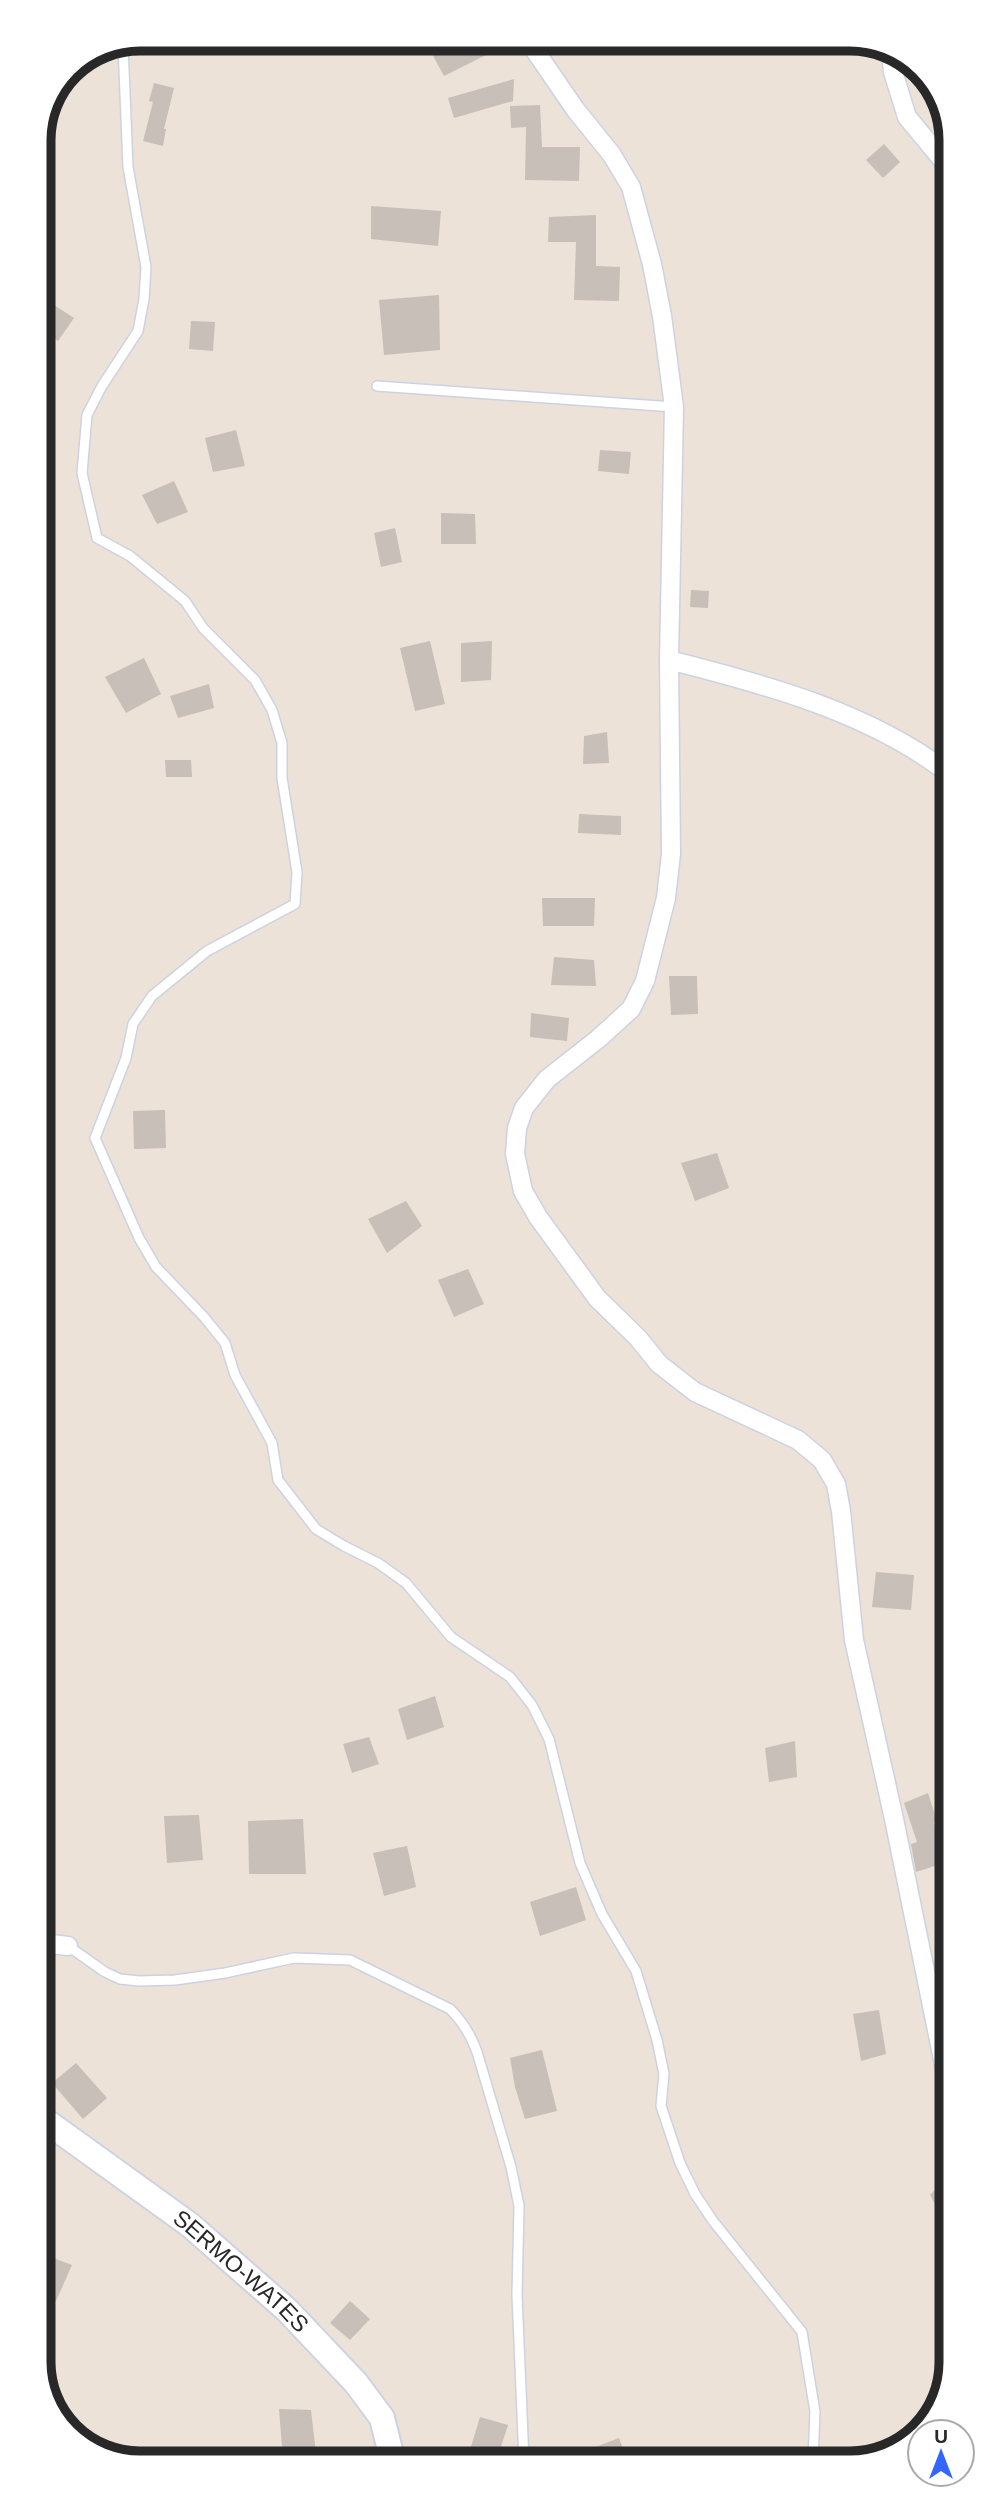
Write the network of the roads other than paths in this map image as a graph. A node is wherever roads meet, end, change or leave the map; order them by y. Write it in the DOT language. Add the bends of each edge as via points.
graph roads {
  1 [pos="535,51"];
  2 [pos="123,52"];
  3 [pos="892,62"];
  4 [pos="939,156"];
  5 [pos="377,386"];
  6 [pos="674,407"];
  7 [pos="669,660"];
  8 [pos="939,766"];
  9 [pos="51,1944"];
  10 [pos="68,1946"];
  11 [pos="939,2040"];
  12 [pos="51,2125"];
  13 [pos="390,2451"];
  14 [pos="524,2451"];
  15 [pos="813,2451"];
  1 -- 6 [label="street" via="631,187 663,316"];
  2 -- 15 [label="lane" via="128,167 146,267 144,299 138,331 87,415 82,473 97,538 130,556 185,601 202,628 255,680 272,710 282,743 282,778 297,872 295,904 207,951 152,996 133,1024 126,1058 95,1138 156,1267 225,1343 235,1376 272,1443 278,1480 316,1529 406,1583 451,1637 510,1677 532,1705 549,1739 580,1863 602,1914 636,1971 664,2074 661,2106 680,2163 713,2221 802,2332 815,2412"];
  3 -- 4 [label="street" via="907,117"];
  5 -- 6 [label="lane"];
  6 -- 7 [label="street"];
  7 -- 8 [label="street" via="769,685 841,713"];
  7 -- 11 [label="street" via="671,854 666,898 645,981 631,1009 547,1079 523,1108 515,1154 523,1191 538,1217 597,1298 659,1364 695,1392 799,1440 822,1461 836,1485 854,1640"];
  9 -- 10 [label="street"];
  10 -- 14 [label="lane" via="105,1972 139,1981 225,1973 294,1958 350,1960 450,2009 462,2021 477,2052 519,2206 517,2295"];
  12 -- 13 [label="main road, SERMO-WATES" via="190,2225 287,2310 356,2383 382,2418"];
}
